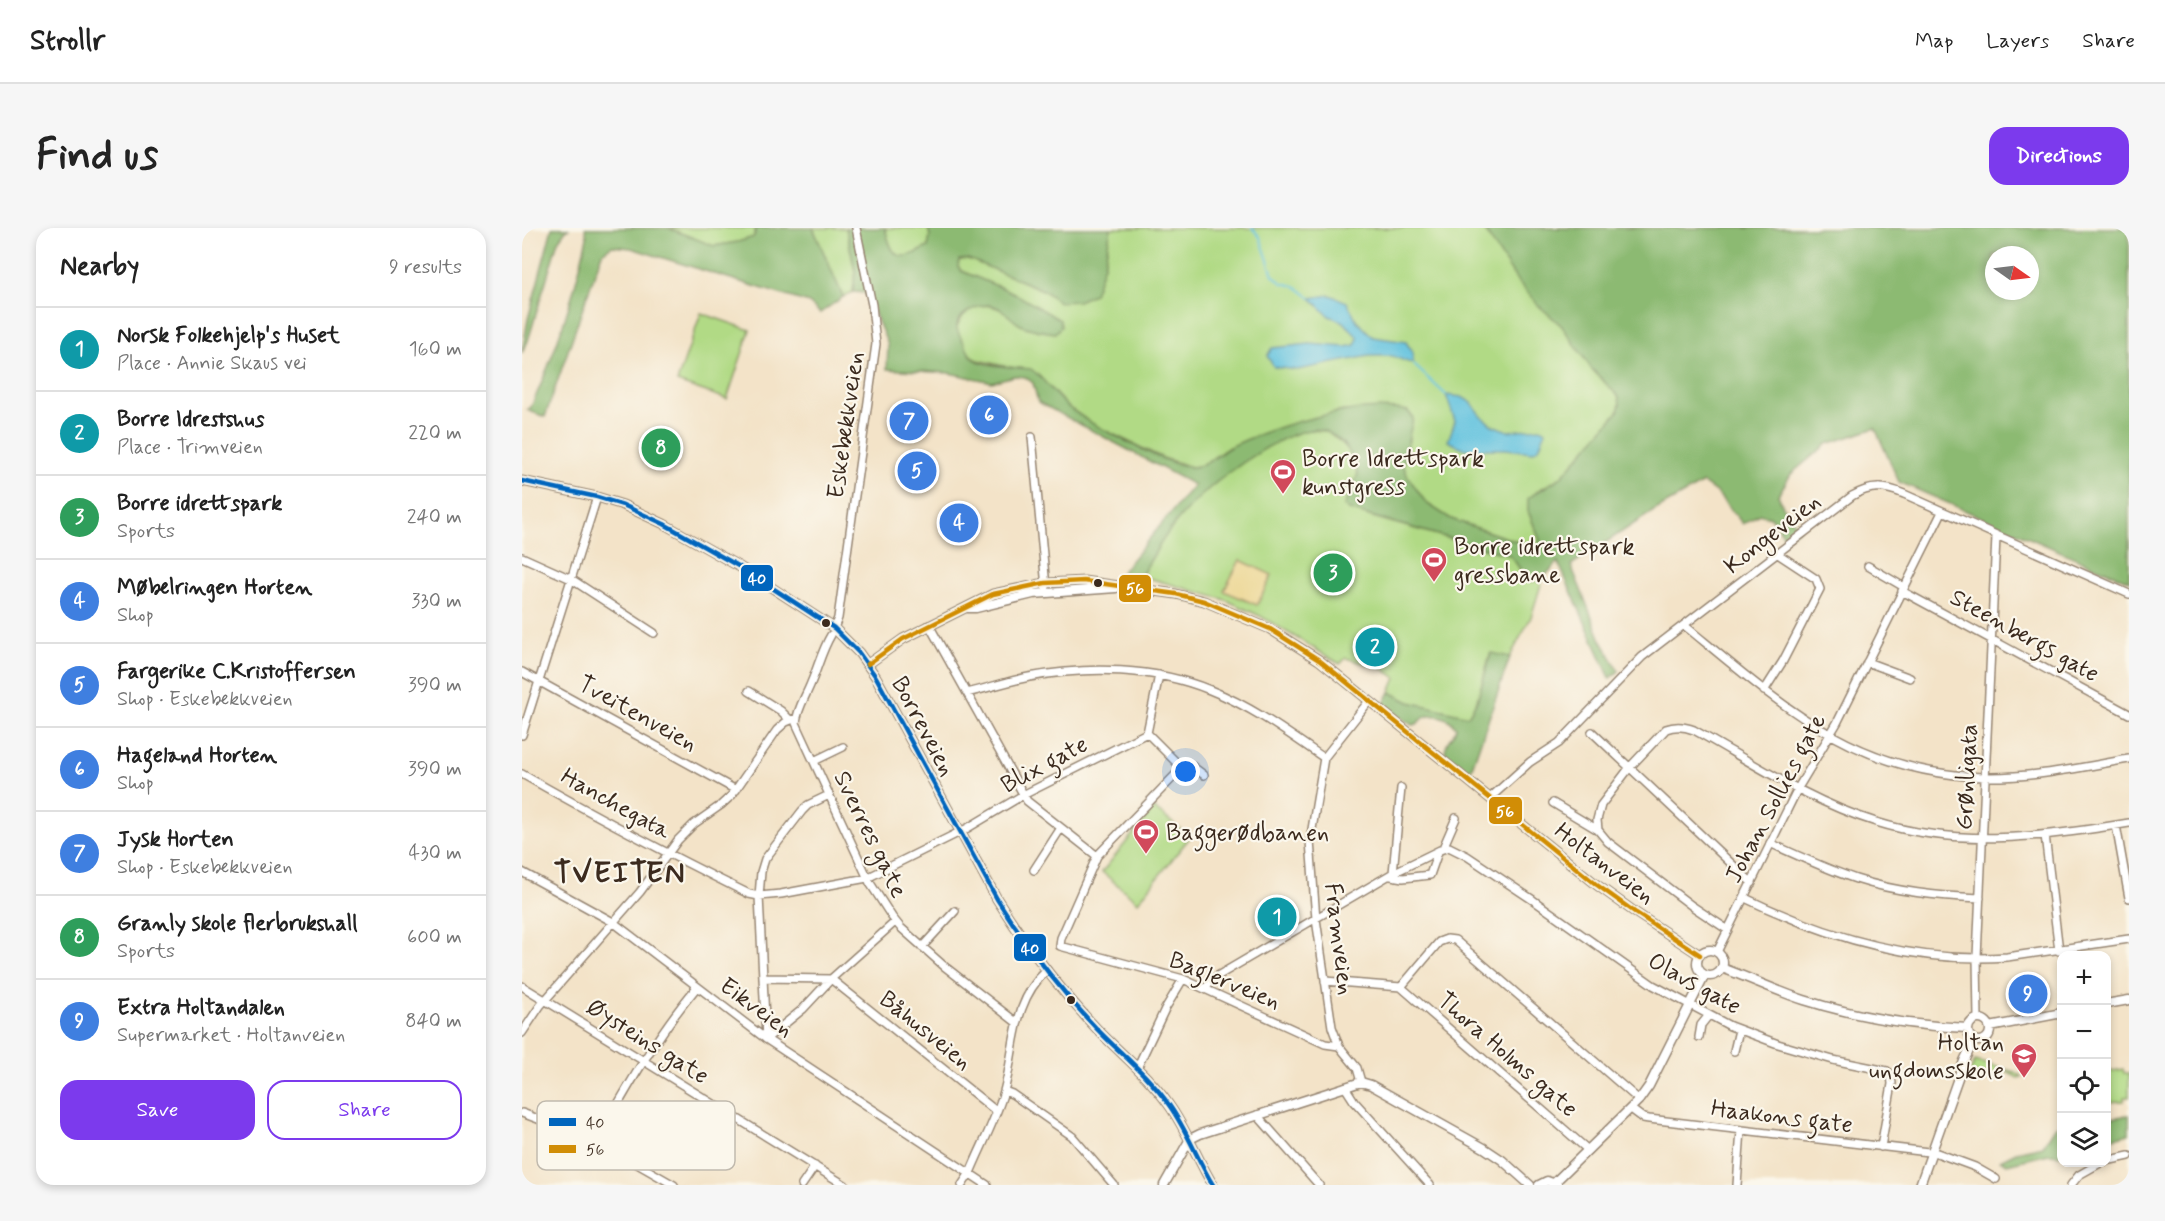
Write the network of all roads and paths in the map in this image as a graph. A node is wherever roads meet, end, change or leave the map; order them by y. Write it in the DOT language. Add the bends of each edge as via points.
graph roads {
  1 [pos="856,228"];
  2 [pos="1032,437"];
  3 [pos="522,481"];
  4 [pos="597,497"];
  5 [pos="1942,512"];
  6 [pos="1996,537"];
  7 [pos="1778,554"];
  8 [pos="522,557"];
  9 [pos="1868,566"];
  10 [pos="571,579"];
  11 [pos="1045,583"];
  12 [pos="1122,588"];
  13 [pos="1903,589"];
  14 [pos="1046,593"];
  15 [pos="2129,594"];
  16 [pos="967,608"];
  17 [pos="929,625"];
  18 [pos="1684,625"];
  19 [pos="832,631"];
  20 [pos="654,633"];
  21 [pos="1992,639"];
  22 [pos="1867,662"];
  23 [pos="868,664"];
  24 [pos="522,672"];
  25 [pos="1159,675"];
  26 [pos="1910,678"];
  27 [pos="539,682"];
  28 [pos="748,691"];
  29 [pos="1764,691"];
  30 [pos="967,693"];
  31 [pos="1369,701"];
  32 [pos="2129,714"];
  33 [pos="793,719"];
  34 [pos="1592,732"];
  35 [pos="1147,733"];
  36 [pos="522,735"];
  37 [pos="1829,735"];
  38 [pos="843,747"];
  39 [pos="1324,758"];
  40 [pos="2129,759"];
  41 [pos="814,760"];
  42 [pos="1630,767"];
  43 [pos="1182,768"];
  44 [pos="522,774"];
  45 [pos="1204,776"];
  46 [pos="1985,777"];
  47 [pos="1401,788"];
  48 [pos="1798,789"];
  49 [pos="736,790"];
  50 [pos="830,795"];
  51 [pos="1023,795"];
  52 [pos="1490,798"];
  53 [pos="1553,803"];
  54 [pos="1456,818"];
  55 [pos="2129,823"];
  56 [pos="2116,825"];
  57 [pos="1061,828"];
  58 [pos="1598,830"];
  59 [pos="960,832"];
  60 [pos="2045,836"];
  61 [pos="1983,838"];
  62 [pos="1770,843"];
  63 [pos="1441,850"];
  64 [pos="668,854"];
  65 [pos="1097,856"];
  66 [pos="1034,870"];
  67 [pos="522,872"];
  68 [pos="1392,874"];
  69 [pos="867,878"];
  70 [pos="1752,883"];
  71 [pos="759,896"];
  72 [pos="1745,898"];
  73 [pos="1980,898"];
  74 [pos="2129,898"];
  75 [pos="955,911"];
  76 [pos="1316,919"];
  77 [pos="614,922"];
  78 [pos="895,922"];
  79 [pos="1728,930"];
  80 [pos="2129,939"];
  81 [pos="922,947"];
  82 [pos="2057,951"];
  83 [pos="2059,951"];
  84 [pos="1717,952"];
  85 [pos="1700,955"];
  86 [pos="1977,957"];
  87 [pos="1722,968"];
  88 [pos="1047,970"];
  89 [pos="1705,975"];
  90 [pos="763,978"];
  91 [pos="831,979"];
  92 [pos="1184,980"];
  93 [pos="1325,981"];
  94 [pos="522,987"];
  95 [pos="697,987"];
  96 [pos="1401,987"];
  97 [pos="1205,989"];
  98 [pos="2129,1000"];
  99 [pos="545,1001"];
  100 [pos="2111,1003"];
  101 [pos="1690,1005"];
  102 [pos="522,1014"];
  103 [pos="2057,1014"];
  104 [pos="1708,1015"];
  105 [pos="531,1019"];
  106 [pos="1978,1019"];
  107 [pos="1016,1022"];
  108 [pos="1990,1027"];
  109 [pos="1968,1028"];
  110 [pos="1739,1030"];
  111 [pos="522,1034"];
  112 [pos="1699,1037"];
  113 [pos="766,1039"];
  114 [pos="1974,1040"];
  115 [pos="1339,1046"];
  116 [pos="1734,1051"];
  117 [pos="644,1062"];
  118 [pos="1137,1068"];
  119 [pos="1360,1082"];
  120 [pos="1345,1087"];
  121 [pos="1004,1091"];
  122 [pos="1639,1100"];
  123 [pos="621,1101"];
  124 [pos="708,1101"];
  125 [pos="1631,1109"];
  126 [pos="996,1111"];
  127 [pos="522,1113"];
  128 [pos="1257,1115"];
  129 [pos="735,1118"];
  130 [pos="537,1119"];
  131 [pos="1741,1131"];
  132 [pos="1190,1139"];
  133 [pos="1881,1147"];
  134 [pos="1588,1150"];
  135 [pos="1931,1152"];
  136 [pos="2129,1156"];
  137 [pos="2111,1160"];
  138 [pos="814,1166"];
  139 [pos="2094,1167"];
  140 [pos="648,1170"];
  141 [pos="970,1173"];
  142 [pos="1996,1179"];
  143 [pos="1556,1184"];
  144 [pos="674,1185"];
  145 [pos="802,1185"];
  146 [pos="845,1185"];
  147 [pos="962,1185"];
  148 [pos="987,1185"];
  149 [pos="1114,1185"];
  150 [pos="1164,1185"];
  151 [pos="1213,1185"];
  152 [pos="1319,1185"];
  153 [pos="1430,1185"];
  154 [pos="1530,1185"];
  155 [pos="1539,1185"];
  156 [pos="1737,1185"];
  157 [pos="1920,1185"];
  158 [pos="2071,1185"];
  1 -- 19 [label="street, Eskebekkveien" via="876,344 839,607"];
  2 -- 11 [label="street"];
  3 -- 4 [label="main road, Borreveien"];
  4 -- 10 [label="street"];
  4 -- 19 [label="main road, Borreveien" via="674,529 740,567"];
  5 -- 6 [label="street, Kongeveien"];
  5 -- 7 [label="street, Kongeveien" via="1876,486 1852,496"];
  5 -- 13 [label="street, Johan Sollies gate"];
  6 -- 15 [label="street, Kongeveien"];
  6 -- 21 [label="street, Grønligata"];
  7 -- 18 [label="street, Kongeveien"];
  7 -- 29 [label="street" via="1816,579 1820,589"];
  8 -- 10 [label="street"];
  9 -- 13 [label="street"];
  10 -- 20 [label="street"];
  10 -- 27 [label="street"];
  11 -- 12 [label="main road" via="1084,581"];
  11 -- 14 [label="street"];
  11 -- 16 [label="main road" via="993,594"];
  12 -- 14 [label="main road"];
  12 -- 31 [label="main road, Holtanveien" via="1190,597 1246,617 1295,644"];
  13 -- 21 [label="street, Steenbergs gate"];
  13 -- 22 [label="street, Johan Sollies gate"];
  14 -- 16 [label="main road"];
  16 -- 17 [label="main road"];
  17 -- 23 [label="main road"];
  17 -- 30 [label="street"];
  18 -- 29 [label="street"];
  18 -- 52 [label="street, Kongeveien" via="1642,657 1559,743 1530,762"];
  19 -- 23 [label="main road, Borreveien"];
  19 -- 33 [label="street, Eskebekkveien"];
  21 -- 32 [label="street, Steenbergs gate"];
  21 -- 46 [label="street, Grønligata"];
  22 -- 26 [label="street"];
  22 -- 37 [label="street, Johan Sollies gate"];
  23 -- 59 [label="main road, Borreveien"];
  24 -- 27 [label="street, Tveitenveien"];
  25 -- 30 [label="street" via="1100,670 1063,672"];
  25 -- 35 [label="street"];
  25 -- 39 [label="street" via="1230,699"];
  27 -- 36 [label="street"];
  27 -- 49 [label="street, Tveitenveien"];
  28 -- 33 [label="street"];
  29 -- 37 [label="street"];
  30 -- 51 [label="street"];
  31 -- 39 [label="street, Framveien"];
  31 -- 52 [label="main road, Holtanveien"];
  33 -- 41 [label="street, Sverres gate"];
  33 -- 49 [label="street" via="777,730"];
  34 -- 42 [label="street"];
  35 -- 43 [label="street"];
  35 -- 51 [label="street, Blix gate"];
  37 -- 46 [label="street" via="1905,766"];
  37 -- 48 [label="street, Johan Sollies gate"];
  38 -- 41 [label="street, Sverres gate"];
  39 -- 76 [label="street, Framveien" via="1310,842"];
  40 -- 46 [label="street"];
  41 -- 50 [label="street, Sverres gate"];
  42 -- 48 [label="street" via="1666,729 1679,726 1694,730"];
  42 -- 58 [label="street" via="1600,805"];
  42 -- 70 [label="street"];
  43 -- 45 [label="street" via="1192,766"];
  43 -- 65 [label="street"];
  44 -- 64 [label="street, Hanchegata"];
  46 -- 61 [label="street, Grønligata"];
  47 -- 68 [label="street"];
  48 -- 61 [label="street" via="1876,822 1922,833"];
  48 -- 62 [label="street, Johan Sollies gate"];
  49 -- 64 [label="street" via="688,830"];
  50 -- 69 [label="street, Sverres gate"];
  50 -- 71 [label="street" via="808,805 765,859"];
  51 -- 57 [label="street"];
  51 -- 59 [label="street, Blix gate"];
  52 -- 85 [label="main road, Holtanveien" via="1597,885"];
  53 -- 58 [label="street"];
  54 -- 63 [label="street"];
  55 -- 56 [label="street"];
  56 -- 60 [label="street"];
  56 -- 74 [label="street"];
  57 -- 65 [label="street"];
  57 -- 66 [label="street"];
  58 -- 79 [label="street" via="1621,852"];
  59 -- 69 [label="street, Hanchegata"];
  59 -- 88 [label="main road, Borreveien" via="997,899"];
  60 -- 61 [label="street"];
  60 -- 83 [label="street"];
  61 -- 73 [label="street, Grønligata"];
  62 -- 70 [label="street, Johan Sollies gate"];
  62 -- 73 [label="street" via="1857,879 1941,896"];
  63 -- 68 [label="street"];
  63 -- 68 [label="street" via="1430,875 1403,878"];
  63 -- 101 [label="street, Olavs gate" via="1449,847 1467,856 1653,985"];
  64 -- 71 [label="street, Hanchegata"];
  64 -- 77 [label="street"];
  65 -- 92 [label="street, Baglerveien" via="1060,946"];
  67 -- 77 [label="street, Eikveien"];
  68 -- 76 [label="street"];
  69 -- 71 [label="street, Hanchegata"];
  69 -- 78 [label="street, Sverres gate"];
  70 -- 72 [label="street, Johan Sollies gate"];
  71 -- 90 [label="street"];
  72 -- 79 [label="street, Johan Sollies gate"];
  72 -- 86 [label="street" via="1846,939 1886,948"];
  73 -- 86 [label="street, Grønligata"];
  75 -- 81 [label="street"];
  76 -- 93 [label="street, Framveien"];
  76 -- 97 [label="street" via="1214,978"];
  77 -- 95 [label="street, Eikveien"];
  77 -- 99 [label="street"];
  78 -- 81 [label="street, Sverres gate"];
  78 -- 91 [label="street"];
  79 -- 84 [label="street, Johan Sollies gate"];
  80 -- 83 [label="street"];
  81 -- 107 [label="street, Sverres gate"];
  82 -- 86 [label="street"];
  84 -- 85 [label="main road" via="1706,950"];
  84 -- 87 [label="main road" via="1722,957"];
  85 -- 89 [label="main road" via="1697,965"];
  86 -- 106 [label="street, Grønligata"];
  87 -- 89 [label="main road" via="1715,975"];
  87 -- 109 [label="main road" via="1847,1012 1892,1021"];
  88 -- 107 [label="street" via="1030,989"];
  88 -- 118 [label="main road, Borreveien"];
  89 -- 101 [label="main road"];
  90 -- 91 [label="street"];
  90 -- 113 [label="street"];
  91 -- 113 [label="street" via="803,1009"];
  91 -- 126 [label="street, Båhusveien"];
  92 -- 97 [label="street, Baglerveien"];
  92 -- 118 [label="street" via="1165,1009"];
  93 -- 96 [label="street"];
  93 -- 115 [label="street, Framveien" via="1332,1028"];
  94 -- 99 [label="street, Øysteins gate"];
  95 -- 113 [label="street, Eikveien"];
  95 -- 117 [label="street" via="672,1016"];
  96 -- 122 [label="street" via="1443,939 1459,942"];
  96 -- 134 [label="street, Thora Holms gate"];
  97 -- 115 [label="street, Baglerveien" via="1325,1044"];
  98 -- 100 [label="main road"];
  99 -- 105 [label="street"];
  99 -- 117 [label="street, Øysteins gate"];
  101 -- 104 [label="street, Olavs gate"];
  101 -- 122 [label="main road"];
  102 -- 105 [label="street"];
  103 -- 108 [label="main road"];
  104 -- 110 [label="street, Olavs gate"];
  104 -- 112 [label="street"];
  105 -- 111 [label="street"];
  106 -- 108 [label="main road"];
  106 -- 109 [label="main road"];
  107 -- 121 [label="street"];
  108 -- 114 [label="main road" via="1986,1038"];
  109 -- 114 [label="main road"];
  110 -- 116 [label="street"];
  110 -- 133 [label="street, Olavs gate" via="1833,1060 1887,1071 1893,1079"];
  113 -- 141 [label="street, Eikveien"];
  114 -- 135 [label="main road"];
  115 -- 119 [label="street, Framveien" via="1357,1068"];
  117 -- 123 [label="street"];
  117 -- 124 [label="street, Øysteins gate"];
  118 -- 132 [label="main road, Borreveien" via="1169,1104"];
  119 -- 120 [label="main road"];
  119 -- 154 [label="main road" via="1485,1148"];
  120 -- 128 [label="main road"];
  120 -- 153 [label="street"];
  121 -- 126 [label="street"];
  121 -- 149 [label="street" via="1072,1136"];
  122 -- 125 [label="main road"];
  125 -- 131 [label="street, Haakons gate" via="1643,1118"];
  125 -- 134 [label="main road"];
  126 -- 141 [label="street"];
  127 -- 130 [label="street"];
  128 -- 132 [label="main road"];
  128 -- 152 [label="street"];
  129 -- 138 [label="street, Øysteins gate"];
  131 -- 133 [label="street, Haakons gate"];
  131 -- 156 [label="street"];
  132 -- 150 [label="main road"];
  132 -- 151 [label="main road, Borreveien"];
  133 -- 135 [label="street, Haakons gate"];
  134 -- 143 [label="main road"];
  135 -- 142 [label="street" via="1975,1167"];
  135 -- 157 [label="main road"];
  136 -- 137 [label="street"];
  138 -- 145 [label="street"];
  138 -- 146 [label="street, Øysteins gate"];
  139 -- 158 [label="street" via="2079,1175"];
  140 -- 144 [label="street"];
  141 -- 147 [label="street"];
  141 -- 148 [label="street, Eikveien"];
  143 -- 155 [label="main road"];
}
